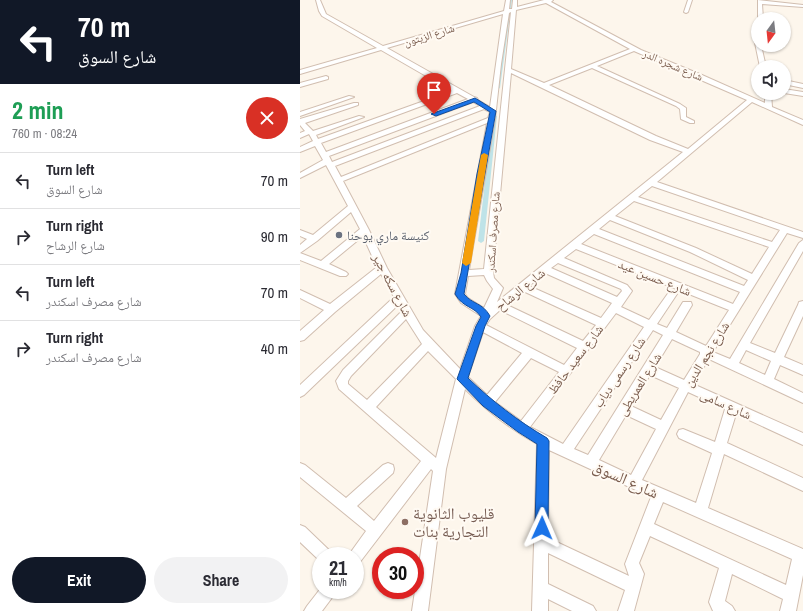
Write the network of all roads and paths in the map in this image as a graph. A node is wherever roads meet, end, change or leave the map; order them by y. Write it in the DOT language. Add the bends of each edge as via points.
graph roads {
  1 [pos="318,0"];
  2 [pos="508,0"];
  3 [pos="515,0"];
  4 [pos="559,0"];
  5 [pos="690,0"];
  6 [pos="799,0"];
  7 [pos="803,0"];
  8 [pos="544,1"];
  9 [pos="760,3"];
  10 [pos="803,6"];
  11 [pos="510,11"];
  12 [pos="803,11"];
  13 [pos="686,12"];
  14 [pos="384,48"];
  15 [pos="636,50"];
  16 [pos="594,66"];
  17 [pos="507,69"];
  18 [pos="300,72"];
  19 [pos="326,78"];
  20 [pos="791,83"];
  21 [pos="300,85"];
  22 [pos="545,85"];
  23 [pos="803,86"];
  24 [pos="458,91"];
  25 [pos="791,92"];
  26 [pos="803,94"];
  27 [pos="351,97"];
  28 [pos="475,99"];
  29 [pos="751,100"];
  30 [pos="768,100"];
  31 [pos="356,104"];
  32 [pos="486,106"];
  33 [pos="769,107"];
  34 [pos="493,111"];
  35 [pos="361,117"];
  36 [pos="300,120"];
  37 [pos="492,120"];
  38 [pos="692,122"];
  39 [pos="803,123"];
  40 [pos="311,133"];
  41 [pos="300,136"];
  42 [pos="317,142"];
  43 [pos="300,150"];
  44 [pos="689,152"];
  45 [pos="327,160"];
  46 [pos="300,176"];
  47 [pos="339,180"];
  48 [pos="651,184"];
  49 [pos="633,198"];
  50 [pos="352,207"];
  51 [pos="609,217"];
  52 [pos="785,229"];
  53 [pos="365,230"];
  54 [pos="593,230"];
  55 [pos="300,233"];
  56 [pos="803,236"];
  57 [pos="314,239"];
  58 [pos="803,243"];
  59 [pos="575,245"];
  60 [pos="775,246"];
  61 [pos="300,250"];
  62 [pos="300,256"];
  63 [pos="557,259"];
  64 [pos="322,265"];
  65 [pos="382,268"];
  66 [pos="544,269"];
  67 [pos="488,272"];
  68 [pos="465,273"];
  69 [pos="343,274"];
  70 [pos="754,278"];
  71 [pos="522,287"];
  72 [pos="746,290"];
  73 [pos="300,294"];
  74 [pos="672,294"];
  75 [pos="399,298"];
  76 [pos="498,305"];
  77 [pos="617,305"];
  78 [pos="688,305"];
  79 [pos="803,305"];
  80 [pos="734,308"];
  81 [pos="331,309"];
  82 [pos="407,312"];
  83 [pos="486,316"];
  84 [pos="602,323"];
  85 [pos="651,325"];
  86 [pos="480,326"];
  87 [pos="670,333"];
  88 [pos="300,337"];
  89 [pos="428,344"];
  90 [pos="744,345"];
  91 [pos="584,347"];
  92 [pos="529,352"];
  93 [pos="706,352"];
  94 [pos="778,360"];
  95 [pos="732,365"];
  96 [pos="648,369"];
  97 [pos="803,370"];
  98 [pos="566,371"];
  99 [pos="462,379"];
  100 [pos="767,382"];
  101 [pos="686,386"];
  102 [pos="300,392"];
  103 [pos="803,398"];
  104 [pos="487,403"];
  105 [pos="732,407"];
  106 [pos="367,408"];
  107 [pos="624,408"];
  108 [pos="664,427"];
  109 [pos="522,429"];
  110 [pos="683,434"];
  111 [pos="803,439"];
  112 [pos="543,441"];
  113 [pos="719,448"];
  114 [pos="566,451"];
  115 [pos="590,463"];
  116 [pos="435,465"];
  117 [pos="388,469"];
  118 [pos="300,470"];
  119 [pos="634,483"];
  120 [pos="803,485"];
  121 [pos="659,494"];
  122 [pos="346,507"];
  123 [pos="700,511"];
  124 [pos="646,527"];
  125 [pos="375,530"];
  126 [pos="300,532"];
  127 [pos="541,542"];
  128 [pos="316,547"];
  129 [pos="362,547"];
  130 [pos="802,555"];
  131 [pos="727,564"];
  132 [pos="633,586"];
  133 [pos="541,588"];
  134 [pos="792,594"];
  135 [pos="322,599"];
  136 [pos="580,609"];
  137 [pos="312,611"];
  138 [pos="420,611"];
  139 [pos="540,611"];
  140 [pos="626,611"];
  141 [pos="727,611"];
  142 [pos="788,611"];
  1 -- 14 [label="street" via="323,14"];
  2 -- 11 [label="street, شارع مصرف اسكندر"];
  3 -- 11 [label="street, شارع مصرف اسكندر"];
  4 -- 8 [label="street, شارع الزيتون"];
  5 -- 13 [label="street"];
  6 -- 7 [label="street"];
  8 -- 11 [label="street, شارع الزيتون"];
  8 -- 15 [label="street, شارع شجره الدر"];
  9 -- 10 [label="street"];
  9 -- 12 [label="street"];
  11 -- 14 [label="street, شارع الزيتون"];
  11 -- 17 [label="street, شارع مصرف اسكندر"];
  11 -- 34 [label="street, شارع مصرف اسكندر" via="498,64"];
  14 -- 18 [label="street, شارع الزيتون"];
  14 -- 24 [label="street"];
  15 -- 16 [label="street"];
  15 -- 29 [label="street, شارع شجره الدر"];
  16 -- 22 [label="street"];
  16 -- 38 [label="street" via="678,105 683,108 683,118"];
  17 -- 22 [label="street"];
  17 -- 67 [label="street, شارع مصرف اسكندر"];
  19 -- 21 [label="street"];
  20 -- 23 [label="street"];
  22 -- 44 [label="street" via="653,138"];
  24 -- 28 [label="street"];
  24 -- 42 [label="street"];
  25 -- 26 [label="street"];
  27 -- 36 [label="street"];
  28 -- 32 [label="street"];
  28 -- 45 [label="street"];
  29 -- 33 [label="street, شارع شجره الدر"];
  29 -- 44 [label="street, شارع الرشاح"];
  30 -- 33 [label="street"];
  31 -- 36 [label="street"];
  32 -- 34 [label="street"];
  32 -- 45 [label="street"];
  33 -- 39 [label="street, شارع شجره الدر"];
  34 -- 37 [label="street, شارع مصرف اسكندر"];
  35 -- 40 [label="street"];
  36 -- 40 [label="street, شارع سكه جير"];
  37 -- 47 [label="street"];
  37 -- 68 [label="street, شارع مصرف اسكندر"];
  40 -- 41 [label="street"];
  40 -- 42 [label="street, شارع سكه جير"];
  42 -- 43 [label="street"];
  42 -- 45 [label="street, شارع سكه جير"];
  44 -- 48 [label="street, شارع الرشاح"];
  45 -- 46 [label="street"];
  45 -- 47 [label="street, شارع سكه جير"];
  47 -- 50 [label="street, شارع سكه جير"];
  48 -- 49 [label="street, شارع الرشاح"];
  48 -- 52 [label="street"];
  49 -- 51 [label="street, شارع الرشاح"];
  49 -- 60 [label="street"];
  50 -- 53 [label="street, شارع سكه جير"];
  50 -- 57 [label="street"];
  51 -- 54 [label="street, شارع الرشاح"];
  51 -- 70 [label="street" via="693,250"];
  52 -- 56 [label="street"];
  52 -- 60 [label="street, شارع نجم الدين"];
  53 -- 64 [label="street"];
  53 -- 65 [label="street, شارع سكه جير"];
  54 -- 59 [label="street, شارع الرشاح"];
  54 -- 72 [label="street"];
  55 -- 57 [label="street"];
  57 -- 61 [label="street"];
  58 -- 90 [label="street"];
  59 -- 63 [label="street, شارع الرشاح"];
  59 -- 80 [label="street, شارع حسين عيد"];
  60 -- 70 [label="street, شارع نجم الدين"];
  62 -- 64 [label="street"];
  63 -- 66 [label="street, شارع الرشاح"];
  63 -- 77 [label="street, شارع سعيد حافظ" via="624,287 626,290"];
  64 -- 69 [label="street"];
  65 -- 75 [label="street, شارع سكه جير"];
  65 -- 81 [label="street"];
  66 -- 71 [label="street, شارع الرشاح"];
  66 -- 77 [label="street"];
  67 -- 68 [label="street"];
  67 -- 83 [label="street, شارع مصرف اسكندر" via="490,279 498,288"];
  68 -- 83 [label="street, شارع مصرف اسكندر" via="460,290 461,298 478,307"];
  70 -- 72 [label="street, شارع نجم الدين"];
  71 -- 76 [label="street, شارع الرشاح"];
  71 -- 84 [label="street"];
  72 -- 80 [label="street, شارع نجم الدين"];
  73 -- 81 [label="street"];
  74 -- 85 [label="street, شارع رسمى دياب"];
  75 -- 82 [label="street, شارع سكه جير"];
  75 -- 102 [label="street"];
  76 -- 83 [label="street, شارع الرشاح"];
  76 -- 91 [label="street"];
  77 -- 84 [label="street, شارع سعيد حافظ"];
  77 -- 85 [label="street"];
  78 -- 87 [label="street, شارع العمريطى"];
  79 -- 94 [label="street"];
  80 -- 93 [label="street, شارع نجم الدين"];
  81 -- 88 [label="street"];
  82 -- 89 [label="street, شارع سكه جير"];
  82 -- 106 [label="street" via="342,381 345,389"];
  83 -- 86 [label="street, شارع الرشاح"];
  84 -- 91 [label="street, شارع سعيد حافظ"];
  85 -- 87 [label="street"];
  85 -- 114 [label="street, شارع رسمى دياب"];
  86 -- 92 [label="street"];
  86 -- 99 [label="street, شارع الرشاح"];
  87 -- 93 [label="street"];
  87 -- 96 [label="street, شارع العمريطى"];
  89 -- 99 [label="street, شارع سكه جير"];
  89 -- 106 [label="street"];
  90 -- 94 [label="street"];
  90 -- 95 [label="street"];
  91 -- 98 [label="street, شارع سعيد حافظ"];
  92 -- 98 [label="street"];
  92 -- 104 [label="street"];
  93 -- 95 [label="street"];
  93 -- 101 [label="street, شارع نجم الدين"];
  94 -- 97 [label="street"];
  94 -- 100 [label="street"];
  95 -- 100 [label="street"];
  96 -- 101 [label="street, شارع سامى"];
  96 -- 107 [label="street, شارع العمريطى"];
  98 -- 109 [label="street, شارع سعيد حافظ"];
  99 -- 104 [label="street, شارع السوق"];
  99 -- 116 [label="street, شارع الرشاح"];
  100 -- 103 [label="street"];
  101 -- 105 [label="street, شارع سامى"];
  101 -- 108 [label="street, شارع نجم الدين"];
  104 -- 109 [label="street, شارع السوق"];
  105 -- 111 [label="street, شارع سامى"];
  105 -- 113 [label="street"];
  106 -- 116 [label="street"];
  107 -- 108 [label="street"];
  107 -- 115 [label="street, شارع العمريطى"];
  108 -- 119 [label="street, شارع نجم الدين"];
  109 -- 112 [label="street, شارع السوق"];
  110 -- 113 [label="street"];
  112 -- 114 [label="street, شارع السوق"];
  112 -- 127 [label="street"];
  113 -- 120 [label="street"];
  113 -- 123 [label="street"];
  114 -- 115 [label="street, شارع السوق"];
  115 -- 119 [label="street, شارع السوق"];
  116 -- 125 [label="street"];
  116 -- 138 [label="street, شارع الرشاح"];
  117 -- 122 [label="street"];
  118 -- 122 [label="street"];
  119 -- 121 [label="street, شارع السوق"];
  121 -- 123 [label="street, شارع السوق"];
  121 -- 124 [label="street"];
  122 -- 125 [label="street"];
  123 -- 130 [label="street, شارع السوق"];
  124 -- 131 [label="street"];
  124 -- 132 [label="street" via="632,564 637,574"];
  125 -- 129 [label="street"];
  126 -- 128 [label="street"];
  127 -- 132 [label="street"];
  127 -- 133 [label="street"];
  130 -- 134 [label="street"];
  131 -- 134 [label="street"];
  131 -- 141 [label="street" via="717,602"];
  132 -- 140 [label="street"];
  133 -- 136 [label="street"];
  133 -- 139 [label="street"];
  134 -- 142 [label="street"];
  135 -- 137 [label="street"];
}
